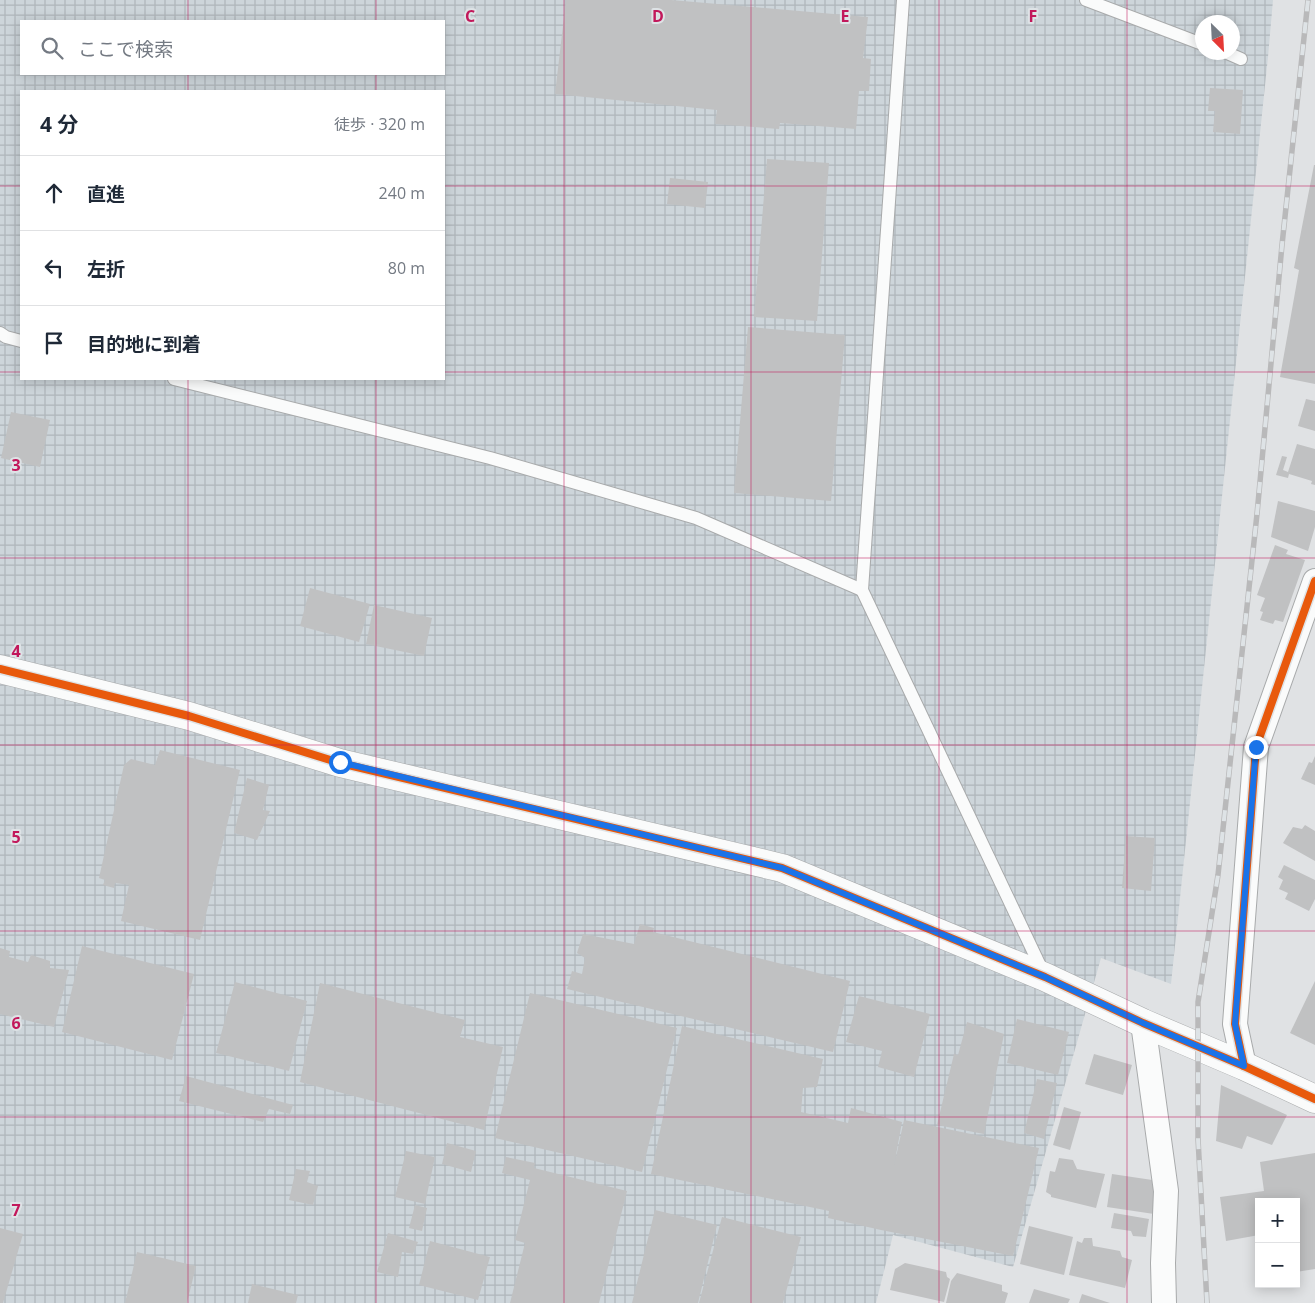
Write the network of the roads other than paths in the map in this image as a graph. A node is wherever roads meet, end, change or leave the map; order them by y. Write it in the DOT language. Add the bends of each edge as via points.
graph roads {
  1 [pos="904,0"];
  2 [pos="1086,0"];
  3 [pos="1195,41"];
  4 [pos="0,333"];
  5 [pos="20,341"];
  6 [pos="178,380"];
  7 [pos="1315,581"];
  8 [pos="862,590"];
  9 [pos="0,669"];
  10 [pos="1045,977"];
  11 [pos="1143,1023"];
  12 [pos="1244,1066"];
  13 [pos="1315,1099"];
  14 [pos="1164,1303"];
  1 -- 8 [label="lane"];
  2 -- 3 [label="lane"];
  4 -- 5 [label="lane"];
  6 -- 8 [label="lane" via="490,458 696,518"];
  7 -- 12 [label="street" via="1256,747 1235,1024"];
  8 -- 10 [label="lane"];
  9 -- 10 [label="street" via="189,716 340,762 782,868"];
  10 -- 11 [label="street"];
  11 -- 12 [label="street"];
  11 -- 14 [label="street" via="1166,1191"];
  12 -- 13 [label="street"];
}
